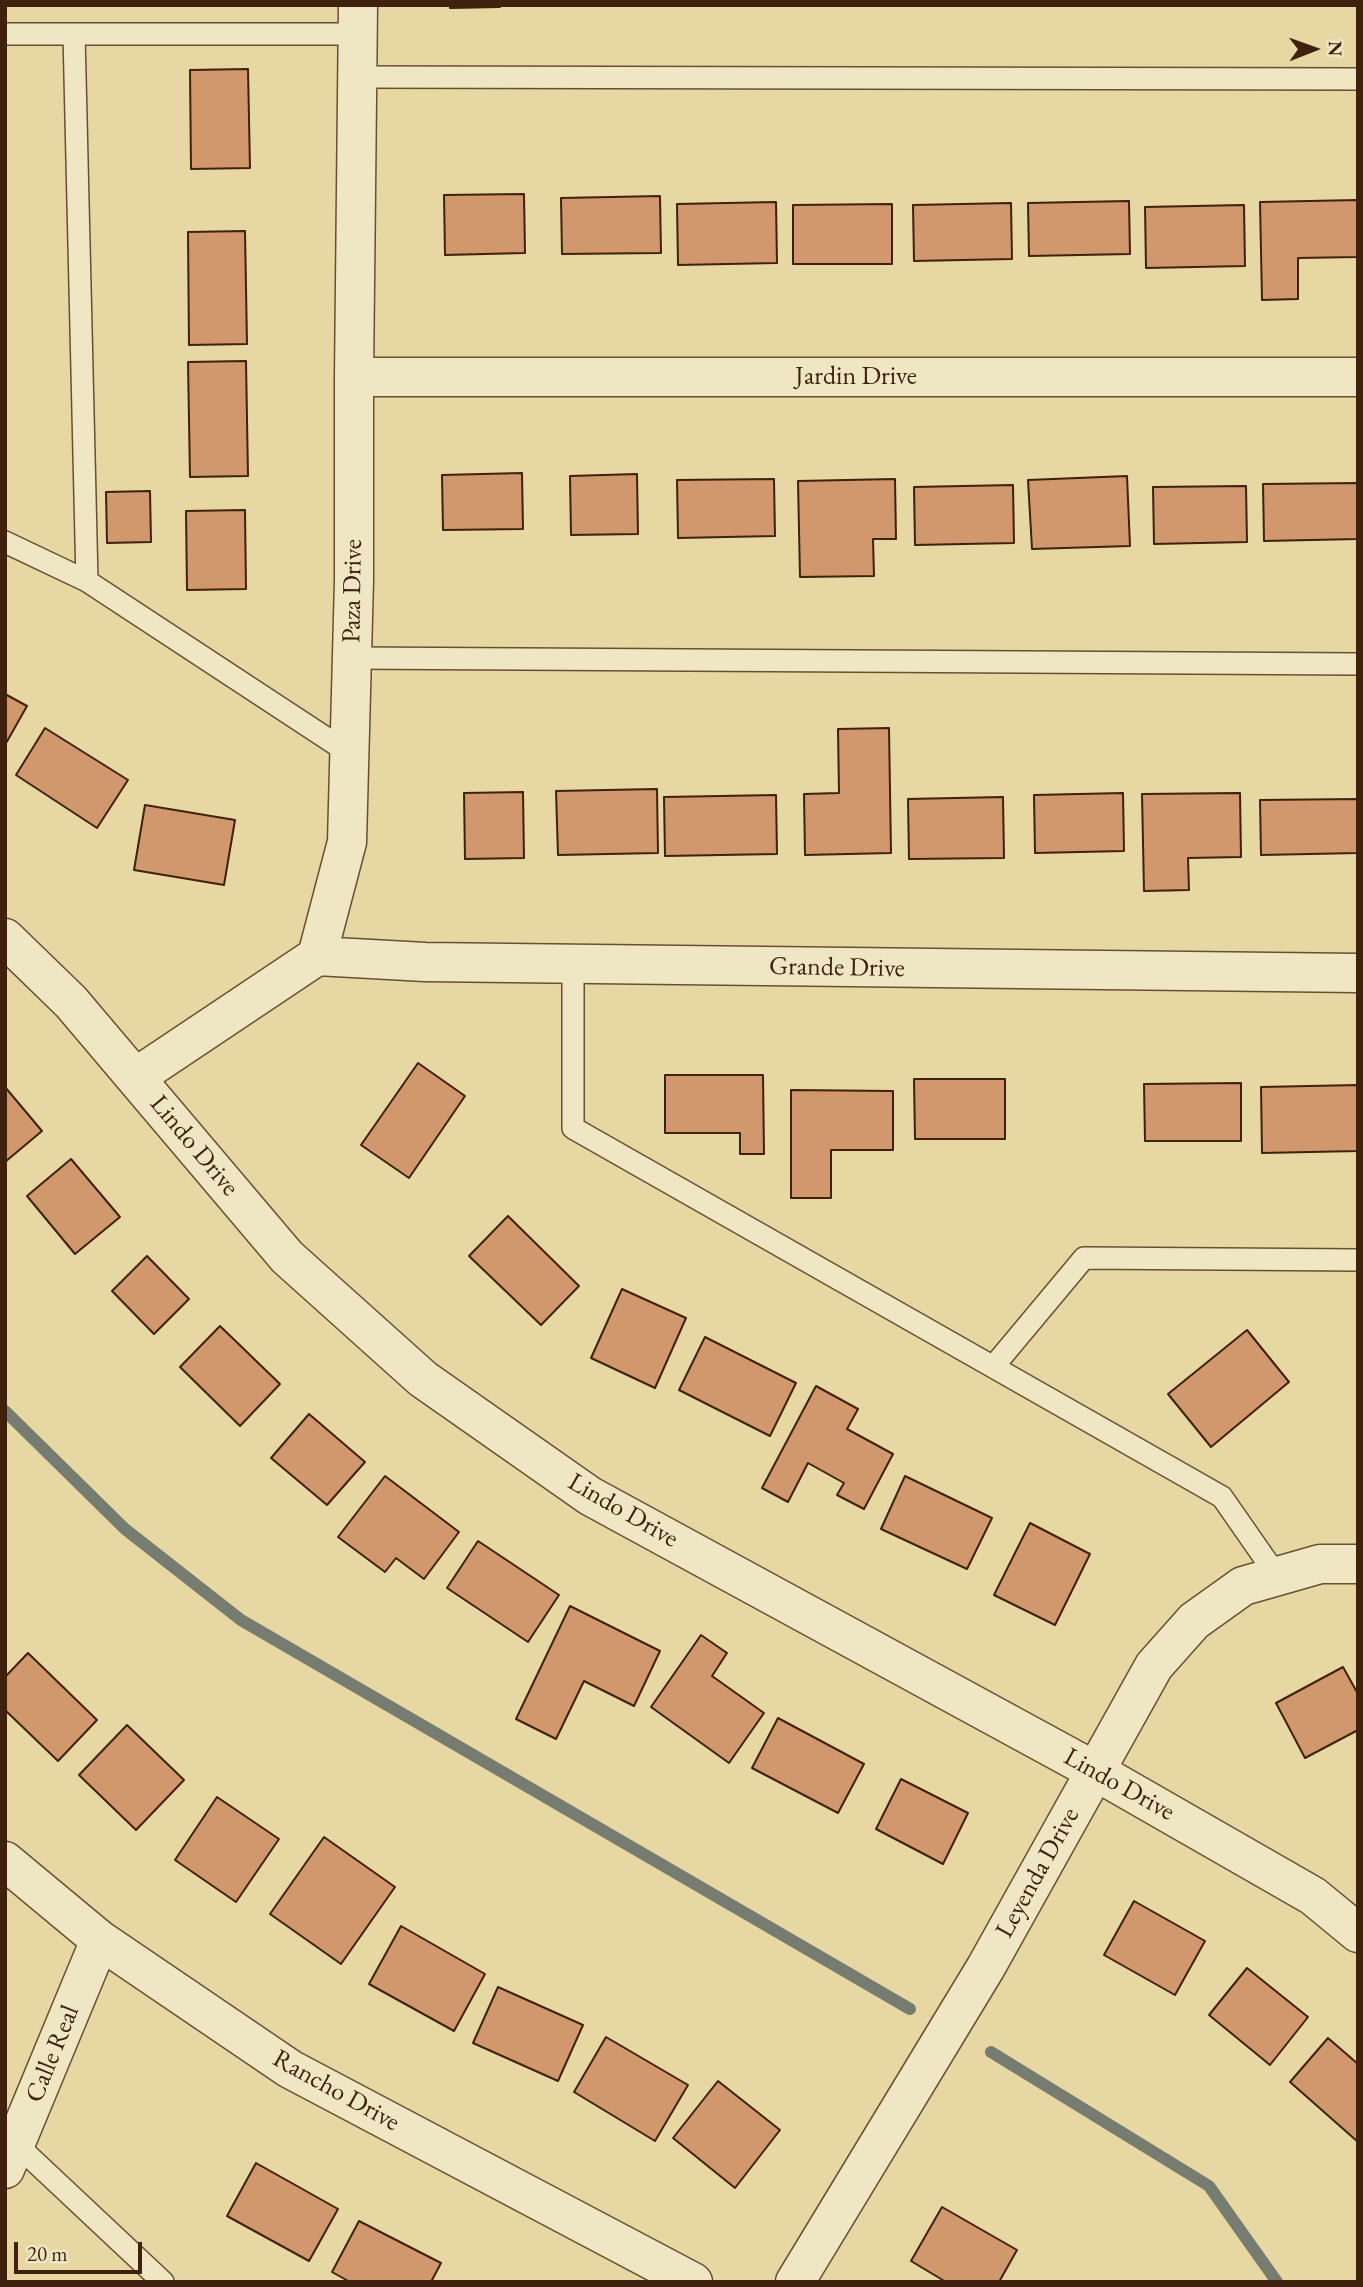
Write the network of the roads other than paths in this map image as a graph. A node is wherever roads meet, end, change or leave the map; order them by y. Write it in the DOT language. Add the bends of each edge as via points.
graph roads {
  1 [pos="358,20"];
  2 [pos="5,34"];
  3 [pos="74,34"];
  4 [pos="357,77"];
  5 [pos="1358,79"];
  6 [pos="354,377"];
  7 [pos="1358,377"];
  8 [pos="5,542"];
  9 [pos="88,581"];
  10 [pos="352,658"];
  11 [pos="1358,664"];
  12 [pos="349,753"];
  13 [pos="5,938"];
  14 [pos="317,956"];
  15 [pos="573,965"];
  16 [pos="1358,973"];
  17 [pos="136,1077"];
  18 [pos="1358,1260"];
  19 [pos="993,1367"];
  20 [pos="1358,1564"];
  21 [pos="1278,1576"];
  22 [pos="1095,1771"];
  23 [pos="5,1861"];
  24 [pos="1358,1933"];
  25 [pos="100,1940"];
  26 [pos="10,2156"];
  27 [pos="163,2282"];
  28 [pos="693,2282"];
  29 [pos="795,2282"];
  1 -- 3 [label="lane"];
  1 -- 4 [label="street, Paza Drive"];
  2 -- 3 [label="lane"];
  3 -- 9 [label="lane"];
  4 -- 5 [label="lane"];
  4 -- 6 [label="street, Paza Drive"];
  6 -- 7 [label="street, Jardin Drive"];
  6 -- 10 [label="street, Paza Drive"];
  8 -- 9 [label="lane"];
  9 -- 12 [label="lane"];
  10 -- 11 [label="lane"];
  10 -- 12 [label="street, Paza Drive"];
  12 -- 14 [label="street, Paza Drive" via="347,842"];
  13 -- 17 [label="street, Lindo Drive" via="71,1002"];
  14 -- 15 [label="street, Grande Drive"];
  14 -- 17 [label="street"];
  15 -- 16 [label="street, Grande Drive"];
  15 -- 19 [label="lane" via="573,1128"];
  17 -- 22 [label="street, Lindo Drive" via="287,1257 423,1379 590,1496"];
  18 -- 19 [label="lane" via="1084,1258"];
  19 -- 21 [label="lane" via="1222,1497"];
  20 -- 21 [label="street, Leyenda Drive" via="1320,1564"];
  21 -- 22 [label="street, Leyenda Drive" via="1243,1586 1194,1621 1154,1666"];
  22 -- 24 [label="street, Lindo Drive" via="1313,1896"];
  22 -- 29 [label="street, Leyenda Drive" via="986,1967"];
  23 -- 25 [label="street, Rancho Drive"];
  25 -- 26 [label="street, Calle Real"];
  25 -- 28 [label="street, Rancho Drive" via="290,2069"];
  26 -- 27 [label="lane"];
}
